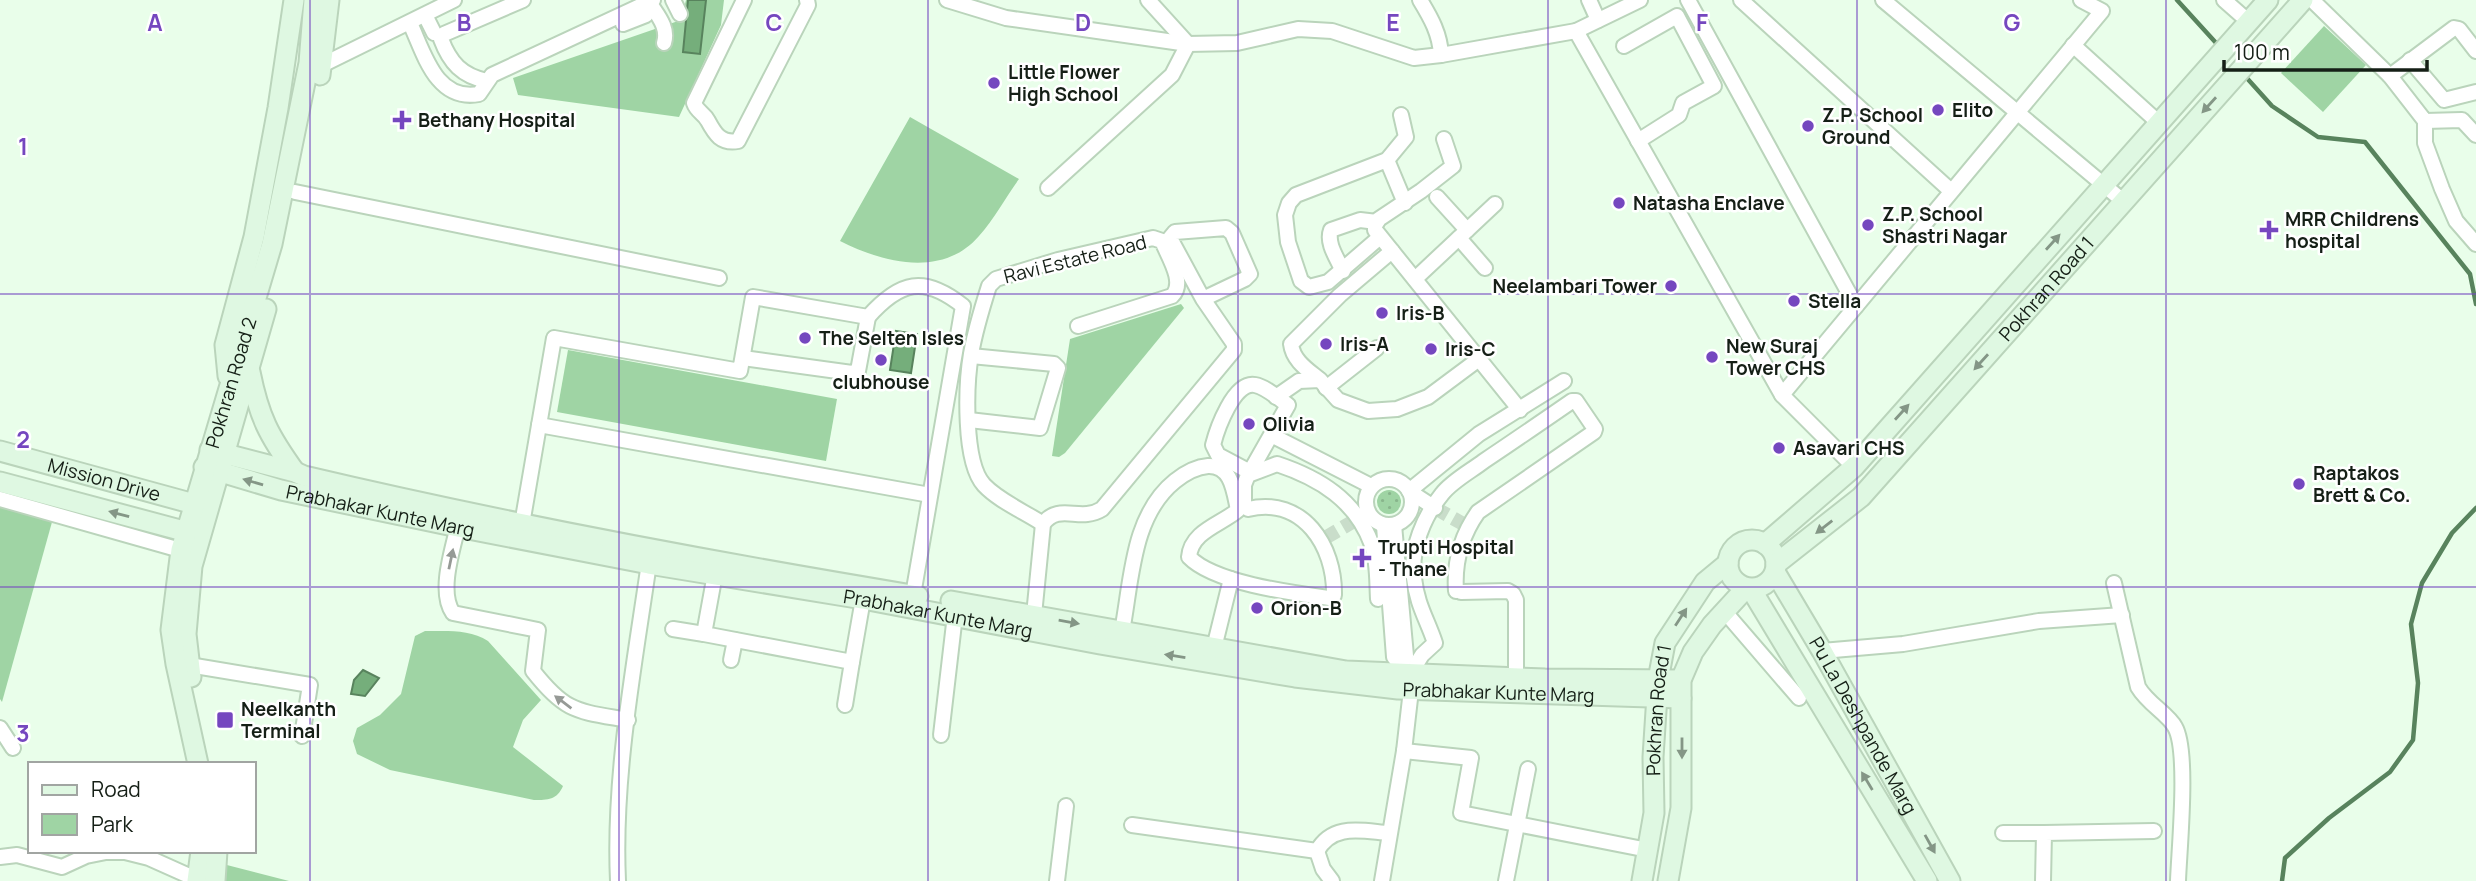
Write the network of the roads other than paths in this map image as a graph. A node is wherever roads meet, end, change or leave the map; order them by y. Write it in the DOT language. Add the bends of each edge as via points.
graph roads {
  1 [pos="294,0"];
  2 [pos="314,0"];
  3 [pos="329,0"];
  4 [pos="454,0"];
  5 [pos="523,0"];
  6 [pos="673,0"];
  7 [pos="744,0"];
  8 [pos="807,0"];
  9 [pos="947,0"];
  10 [pos="1148,0"];
  11 [pos="1420,0"];
  12 [pos="1589,0"];
  13 [pos="1640,0"];
  14 [pos="1741,0"];
  15 [pos="1883,0"];
  16 [pos="2081,0"];
  17 [pos="2224,0"];
  18 [pos="2268,0"];
  19 [pos="2304,0"];
  20 [pos="2312,0"];
  21 [pos="1690,4"];
  22 [pos="649,5"];
  23 [pos="680,14"];
  24 [pos="1677,16"];
  25 [pos="417,19"];
  26 [pos="1598,20"];
  27 [pos="2249,22"];
  28 [pos="1576,31"];
  29 [pos="434,33"];
  30 [pos="664,44"];
  31 [pos="1188,44"];
  32 [pos="1624,46"];
  33 [pos="2073,46"];
  34 [pos="2476,51"];
  35 [pos="1441,55"];
  36 [pos="2410,60"];
  37 [pos="315,64"];
  38 [pos="2390,76"];
  39 [pos="1730,78"];
  40 [pos="487,81"];
  41 [pos="1714,86"];
  42 [pos="2476,92"];
  43 [pos="2017,112"];
  44 [pos="1401,115"];
  45 [pos="2424,121"];
  46 [pos="2159,123"];
  47 [pos="2476,135"];
  48 [pos="1444,139"];
  49 [pos="1638,141"];
  50 [pos="1387,160"];
  51 [pos="2104,185"];
  52 [pos="1048,188"];
  53 [pos="1951,191"];
  54 [pos="295,192"];
  55 [pos="1437,197"];
  56 [pos="2123,201"];
  57 [pos="1405,203"];
  58 [pos="1495,204"];
  59 [pos="1377,222"];
  60 [pos="1463,234"];
  61 [pos="1380,237"];
  62 [pos="2476,244"];
  63 [pos="1392,251"];
  64 [pos="1485,268"];
  65 [pos="1343,271"];
  66 [pos="719,278"];
  67 [pos="1415,279"];
  68 [pos="1203,299"];
  69 [pos="1856,306"];
  70 [pos="868,317"];
  71 [pos="1078,326"];
  72 [pos="1377,348"];
  73 [pos="971,356"];
  74 [pos="743,358"];
  75 [pos="1479,359"];
  76 [pos="249,368"];
  77 [pos="1564,381"];
  78 [pos="1323,384"];
  79 [pos="228,388"];
  80 [pos="1782,395"];
  81 [pos="1276,397"];
  82 [pos="1520,410"];
  83 [pos="968,420"];
  84 [pos="539,425"];
  85 [pos="1271,435"];
  86 [pos="0,451"];
  87 [pos="214,460"];
  88 [pos="1854,467"];
  89 [pos="295,472"];
  90 [pos="0,482"];
  91 [pos="1371,486"];
  92 [pos="1409,491"];
  93 [pos="930,495"];
  94 [pos="0,499"];
  95 [pos="201,506"];
  96 [pos="1434,507"];
  97 [pos="460,520"];
  98 [pos="1043,524"];
  99 [pos="1389,526"];
  100 [pos="521,531"];
  101 [pos="190,543"];
  102 [pos="1766,544"];
  103 [pos="650,557"];
  104 [pos="1728,564"];
  105 [pos="1776,568"];
  106 [pos="715,574"];
  107 [pos="1231,579"];
  108 [pos="2115,583"];
  109 [pos="1748,588"];
  110 [pos="913,595"];
  111 [pos="863,599"];
  112 [pos="1378,599"];
  113 [pos="1725,612"];
  114 [pos="955,615"];
  115 [pos="2122,615"];
  116 [pos="1033,623"];
  117 [pos="673,629"];
  118 [pos="704,634"];
  119 [pos="1121,639"];
  120 [pos="735,640"];
  121 [pos="1822,651"];
  122 [pos="1213,654"];
  123 [pos="731,660"];
  124 [pos="852,662"];
  125 [pos="189,665"];
  126 [pos="1405,670"];
  127 [pos="1516,685"];
  128 [pos="1657,689"];
  129 [pos="1681,689"];
  130 [pos="1799,698"];
  131 [pos="845,705"];
  132 [pos="628,720"];
  133 [pos="0,728"];
  134 [pos="941,735"];
  135 [pos="302,736"];
  136 [pos="13,748"];
  137 [pos="1404,751"];
  138 [pos="198,762"];
  139 [pos="209,762"];
  140 [pos="1528,769"];
  141 [pos="1066,806"];
  142 [pos="1132,825"];
  143 [pos="1517,825"];
  144 [pos="2154,831"];
  145 [pos="1389,833"];
  146 [pos="2003,833"];
  147 [pos="2044,833"];
  148 [pos="1648,850"];
  149 [pos="1317,851"];
  150 [pos="101,853"];
  151 [pos="129,853"];
  152 [pos="201,853"];
  153 [pos="217,853"];
  154 [pos="0,857"];
  155 [pos="203,881"];
  156 [pos="618,881"];
  157 [pos="1057,881"];
  158 [pos="1332,881"];
  159 [pos="1382,881"];
  160 [pos="1506,881"];
  161 [pos="1642,881"];
  162 [pos="1668,881"];
  163 [pos="1927,881"];
  164 [pos="1950,881"];
  165 [pos="2043,881"];
  166 [pos="2178,881"];
  1 -- 79 [label="main road" via="254,237 225,345"];
  2 -- 37 [label="main road, Pokhran Road 2"];
  3 -- 37 [label="main road, Pokhran Road 2"];
  4 -- 25 [label="street"];
  5 -- 40 [label="street" via="441,39 452,63 473,78"];
  6 -- 23 [label="street"];
  7 -- 8 [label="street" via="694,103 716,137 730,142 738,141"];
  9 -- 31 [label="street" via="1006,19"];
  10 -- 31 [label="street"];
  11 -- 35 [label="street" via="1434,25"];
  12 -- 26 [label="street"];
  13 -- 26 [label="street"];
  14 -- 53 [label="street"];
  15 -- 43 [label="street"];
  16 -- 33 [label="street" via="2102,11"];
  17 -- 27 [label="street"];
  18 -- 27 [label="main road, Pokhran Road 1"];
  19 -- 56 [label="main road, Pokhran Road 1, one-way"];
  20 -- 38 [label="street"];
  21 -- 24 [label="street"];
  21 -- 39 [label="street"];
  22 -- 30 [label="street" via="665,30"];
  22 -- 40 [label="street"];
  24 -- 32 [label="street"];
  24 -- 41 [label="street"];
  25 -- 29 [label="street"];
  25 -- 37 [label="street"];
  25 -- 40 [label="street" via="445,79 479,94"];
  26 -- 28 [label="street"];
  27 -- 46 [label="main road, Pokhran Road 1"];
  28 -- 35 [label="street"];
  28 -- 49 [label="street"];
  31 -- 35 [label="street" via="1237,43 1298,29 1332,31 1414,58"];
  31 -- 52 [label="street" via="1163,85"];
  33 -- 43 [label="street"];
  33 -- 46 [label="street"];
  34 -- 36 [label="street" via="2456,27"];
  36 -- 38 [label="street"];
  36 -- 42 [label="street" via="2444,100"];
  37 -- 54 [label="main road, Pokhran Road 2"];
  37 -- 79 [label="main road, Pokhran Road 2" via="272,244"];
  38 -- 45 [label="street"];
  39 -- 41 [label="street"];
  39 -- 69 [label="street"];
  41 -- 49 [label="street" via="1683,103 1679,115"];
  43 -- 51 [label="street"];
  43 -- 53 [label="street"];
  44 -- 50 [label="street" via="1406,137"];
  45 -- 47 [label="street" via="2462,120"];
  45 -- 62 [label="street" via="2425,143 2442,189 2456,220"];
  46 -- 51 [label="main road, Pokhran Road 1"];
  48 -- 57 [label="street" via="1453,166"];
  49 -- 80 [label="street"];
  50 -- 57 [label="street"];
  50 -- 65 [label="street" via="1296,195 1289,203 1285,215 1289,242 1301,281 1309,287 1328,282"];
  51 -- 56 [label="street"];
  88 -- 51 [label="main road, Pokhran Road 1, one-way"];
  53 -- 69 [label="street"];
  54 -- 66 [label="street"];
  54 -- 76 [label="main road, Pokhran Road 2"];
  55 -- 60 [label="street"];
  56 -- 105 [label="main road, Pokhran Road 1, one-way" via="1861,497"];
  57 -- 59 [label="street"];
  58 -- 60 [label="street"];
  59 -- 61 [label="street" via="1375,230"];
  59 -- 65 [label="street" via="1360,220 1331,230 1330,243"];
  60 -- 64 [label="street"];
  60 -- 67 [label="street"];
  61 -- 63 [label="street"];
  61 -- 65 [label="street"];
  63 -- 67 [label="street"];
  63 -- 78 [label="street" via="1291,344 1303,367"];
  67 -- 75 [label="street"];
  68 -- 68 [label="street, Ravi Estate Road" via="1250,274 1226,228 1175,232 1170,238"];
  68 -- 98 [label="street, Ravi Estate Road" via="1234,350 1102,509 1084,516 1057,513"];
  69 -- 80 [label="street"];
  70 -- 74 [label="street" via="858,371 852,373"];
  70 -- 74 [label="street" via="753,297"];
  70 -- 93 [label="street" via="883,300 902,289 924,286 946,292 963,306"];
  71 -- 73 [label="street, Ravi Estate Road" via="1176,292 1178,282 1162,241 1153,238 996,279 989,286"];
  72 -- 78 [label="street"];
  73 -- 83 [label="street, Ravi Estate Road"];
  73 -- 83 [label="street" via="1055,364 1058,369 1040,428"];
  74 -- 84 [label="street" via="740,371 554,338"];
  75 -- 78 [label="street" via="1428,397 1397,409 1368,411 1338,400"];
  75 -- 82 [label="street"];
  76 -- 87 [label="main road, Pokhran Road 2"];
  76 -- 89 [label="main road" via="257,405 272,440"];
  77 -- 82 [label="street"];
  78 -- 81 [label="street" via="1300,381"];
  79 -- 87 [label="main road, Pokhran Road 2"];
  80 -- 88 [label="street"];
  81 -- 85 [label="street" via="1289,405"];
  81 -- 85 [label="street" via="1255,385 1245,386 1237,392 1213,444 1218,455 1250,472"];
  82 -- 92 [label="street" via="1479,434"];
  83 -- 98 [label="street, Ravi Estate Road" via="969,450 985,486"];
  84 -- 93 [label="street"];
  84 -- 100 [label="street"];
  85 -- 91 [label="street"];
  86 -- 95 [label="main road, Mission Drive"];
  87 -- 89 [label="main road, Prabhakar Kunte Marg"];
  87 -- 95 [label="main road, Pokhran Road 2"];
  97 -- 87 [label="main road, Prabhakar Kunte Marg, one-way" via="281,490"];
  88 -- 102 [label="main road, Pokhran Road 1"];
  89 -- 97 [label="main road, Prabhakar Kunte Marg"];
  101 -- 90 [label="main road, Mission Drive, one-way"];
  91 -- 92 [label="street" via="1391,479"];
  91 -- 99 [label="street" via="1363,516"];
  92 -- 96 [label="street"];
  92 -- 99 [label="street" via="1410,512 1401,523"];
  93 -- 110 [label="street"];
  94 -- 101 [label="street"];
  95 -- 101 [label="main road, Pokhran Road 2"];
  96 -- 126 [label="street" via="1419,536 1413,566 1419,608 1435,643"];
  96 -- 127 [label="street" via="1443,492 1466,474 1572,401 1595,429 1478,512 1461,544 1455,576 1459,592 1508,591 1516,600"];
  97 -- 100 [label="main road, Prabhakar Kunte Marg"];
  132 -- 97 [label="street, one-way" via="569,708 548,690 533,671 538,630 453,613 446,584"];
  98 -- 116 [label="street"];
  99 -- 126 [label="street"];
  100 -- 103 [label="main road, Prabhakar Kunte Marg"];
  101 -- 125 [label="main road, Pokhran Road 2"];
  101 -- 138 [label="main road, Pokhran Road 2" via="171,630"];
  102 -- 104 [label="main road" via="1742,542 1730,553"];
  102 -- 105 [label="main road"];
  103 -- 106 [label="main road, Prabhakar Kunte Marg"];
  103 -- 110 [label="main road, Prabhakar Kunte Marg"];
  103 -- 132 [label="street"];
  104 -- 109 [label="main road" via="1736,583"];
  128 -- 104 [label="main road, Pokhran Road 1, one-way" via="1665,642 1705,582"];
  105 -- 109 [label="main road" via="1766,584"];
  105 -- 121 [label="main road, Pu La Deshpande Marg"];
  106 -- 111 [label="main road, Prabhakar Kunte Marg"];
  106 -- 118 [label="street"];
  107 -- 112 [label="street" via="1331,597 1334,576 1329,556 1323,539 1311,526 1278,507 1244,506 1248,475 1277,464 1328,486 1349,506 1373,547"];
  107 -- 119 [label="street" via="1198,566 1189,557 1205,531 1238,510 1232,483 1226,472 1215,466 1185,472 1148,512"];
  107 -- 122 [label="street"];
  108 -- 115 [label="street"];
  109 -- 113 [label="main road, Pokhran Road 1"];
  163 -- 109 [label="main road, Pu La Deshpande Marg, one-way"];
  110 -- 116 [label="main road, Prabhakar Kunte Marg"];
  111 -- 114 [label="main road, Prabhakar Kunte Marg"];
  111 -- 124 [label="street"];
  113 -- 129 [label="main road, Pokhran Road 1" via="1693,652"];
  113 -- 130 [label="street"];
  114 -- 116 [label="main road, Prabhakar Kunte Marg"];
  114 -- 134 [label="street"];
  115 -- 121 [label="street" via="2039,621 1902,644"];
  115 -- 166 [label="street" via="2138,687 2175,727 2180,746"];
  116 -- 119 [label="main road, Prabhakar Kunte Marg"];
  117 -- 118 [label="street"];
  118 -- 120 [label="street"];
  119 -- 122 [label="main road, Prabhakar Kunte Marg"];
  120 -- 123 [label="street"];
  120 -- 124 [label="street"];
  121 -- 164 [label="main road, Pu La Deshpande Marg, one-way"];
  122 -- 126 [label="main road, Prabhakar Kunte Marg" via="1346,671"];
  124 -- 131 [label="street"];
  125 -- 135 [label="street" via="310,685"];
  125 -- 139 [label="main road, Pokhran Road 2"];
  126 -- 127 [label="main road, Prabhakar Kunte Marg"];
  126 -- 137 [label="street"];
  127 -- 128 [label="main road, Prabhakar Kunte Marg"];
  128 -- 129 [label="main road, Prabhakar Kunte Marg"];
  128 -- 148 [label="main road, Pokhran Road 1" via="1654,813"];
  129 -- 162 [label="main road, Pokhran Road 1, one-way" via="1681,808"];
  132 -- 156 [label="street" via="616,843"];
  133 -- 136 [label="street"];
  137 -- 143 [label="street" via="1471,758 1461,813"];
  137 -- 145 [label="street"];
  140 -- 143 [label="street"];
  141 -- 157 [label="street"];
  142 -- 149 [label="street"];
  143 -- 148 [label="street"];
  143 -- 160 [label="street"];
  144 -- 147 [label="street"];
  145 -- 149 [label="street" via="1346,829 1330,835"];
  145 -- 159 [label="street"];
  146 -- 147 [label="street"];
  147 -- 165 [label="street"];
  148 -- 161 [label="main road, Pokhran Road 1"];
  149 -- 158 [label="street"];
  150 -- 154 [label="street" via="62,867 17,855"];
  151 -- 155 [label="street"];
  152 -- 155 [label="main road"];
  153 -- 155 [label="main road"];
}
